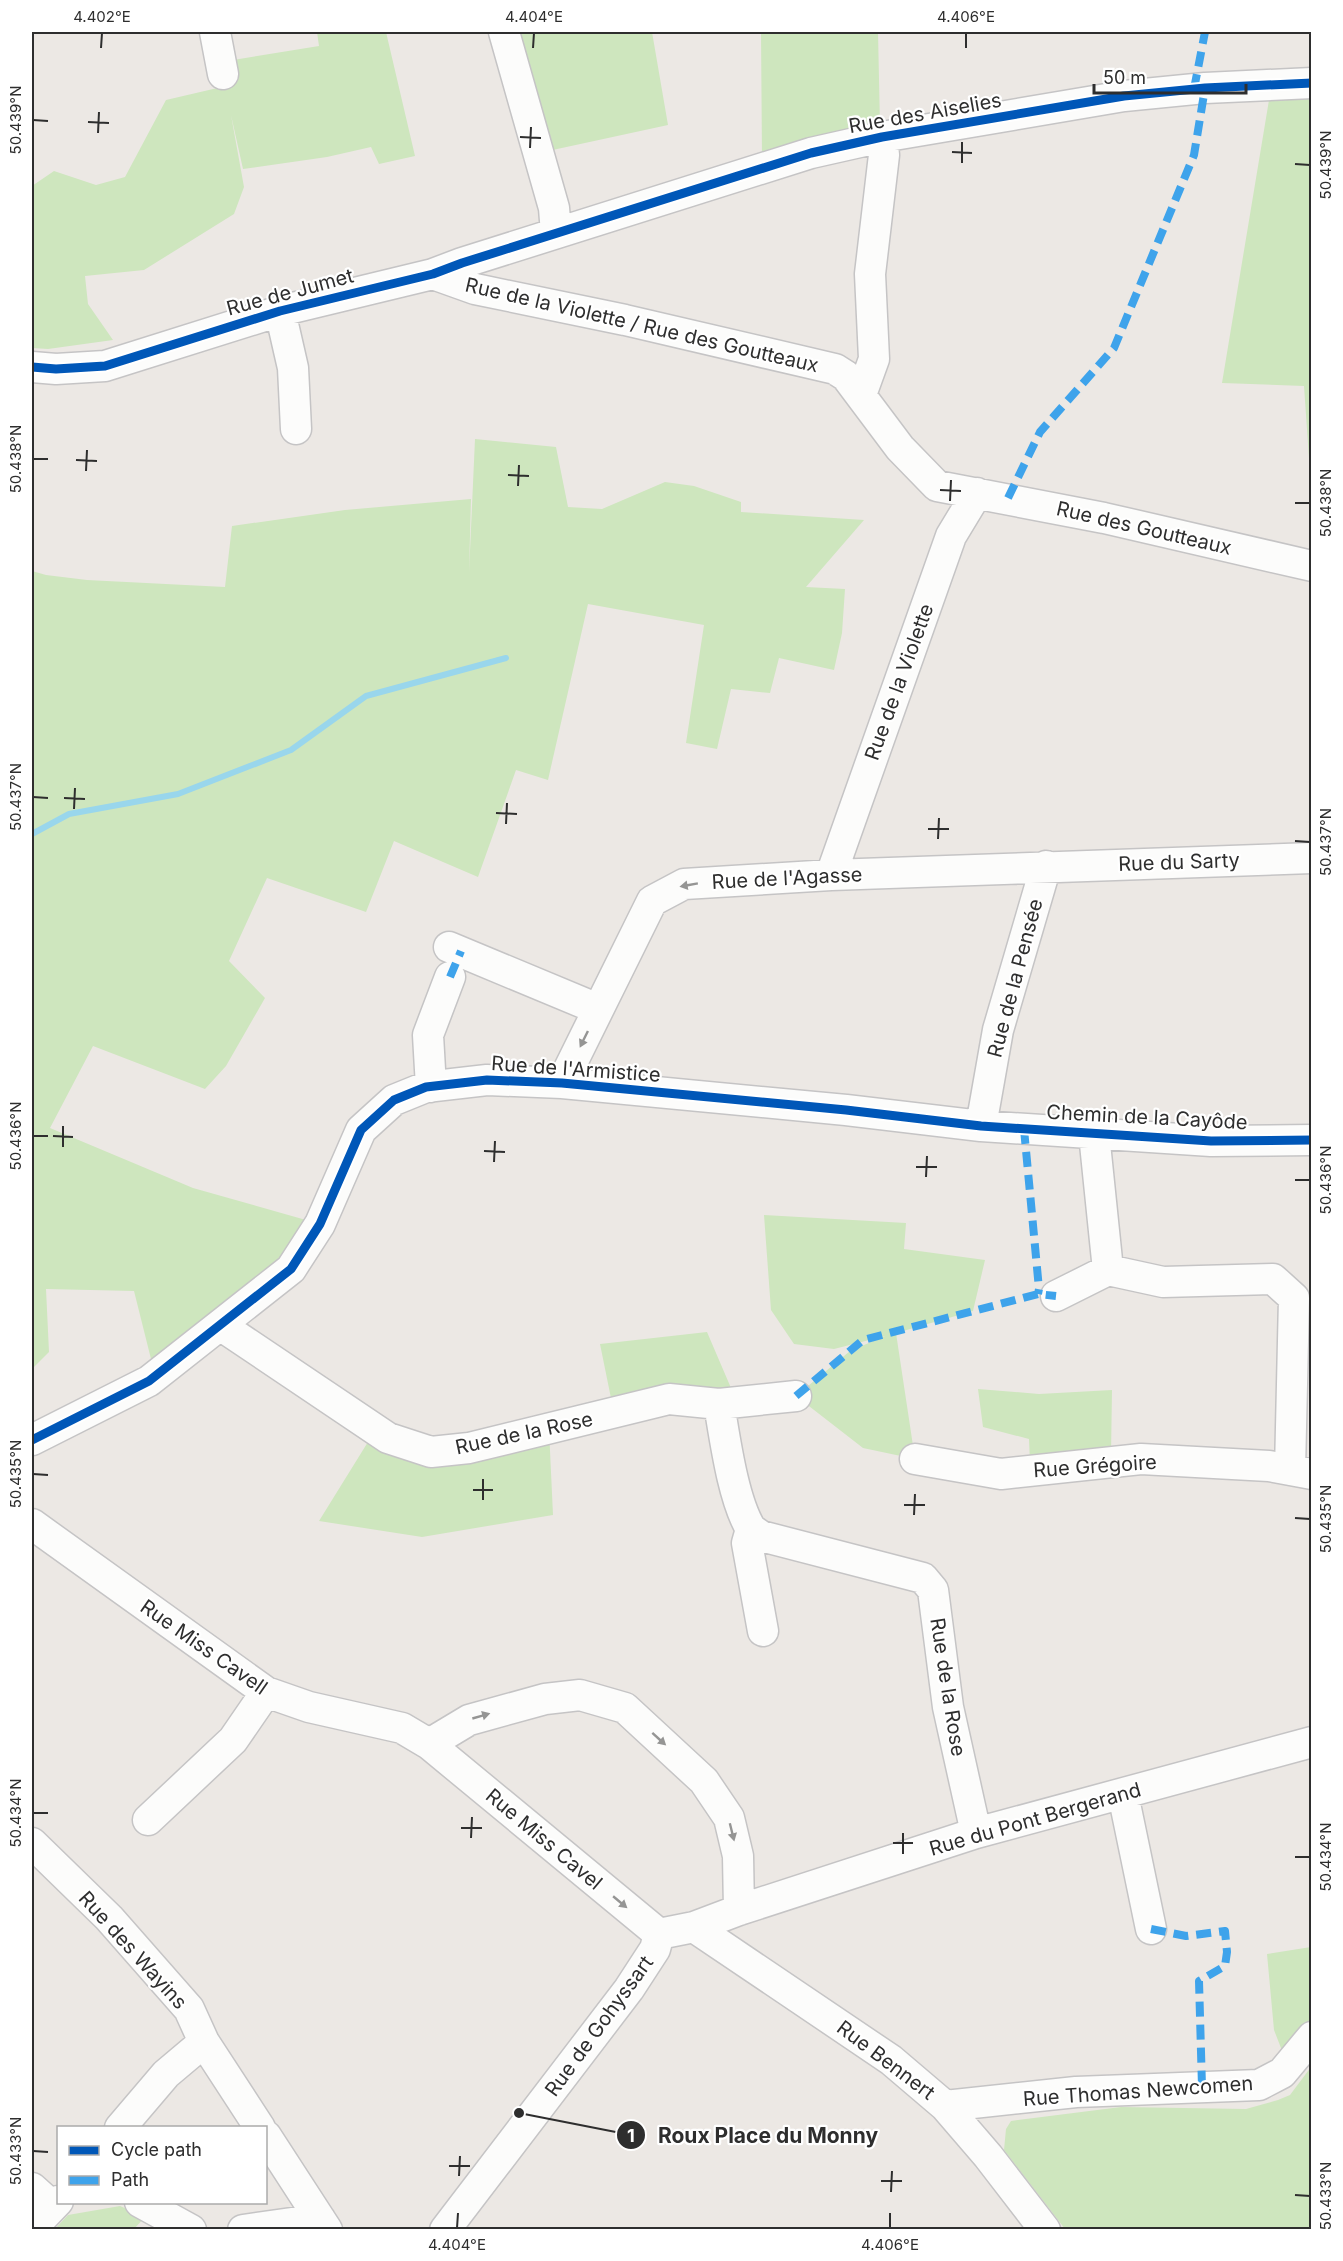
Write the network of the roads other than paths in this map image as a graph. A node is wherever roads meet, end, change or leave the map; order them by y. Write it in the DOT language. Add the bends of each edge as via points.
graph roads {
  1 [pos="215,32"];
  2 [pos="504,32"];
  3 [pos="223,74"];
  4 [pos="1311,83"];
  5 [pos="882,138"];
  6 [pos="556,233"];
  7 [pos="433,274"];
  8 [pos="280,311"];
  9 [pos="32,367"];
  10 [pos="861,395"];
  11 [pos="296,429"];
  12 [pos="977,493"];
  13 [pos="1311,566"];
  14 [pos="1311,858"];
  15 [pos="1046,866"];
  16 [pos="831,875"];
  17 [pos="449,946"];
  18 [pos="450,977"];
  19 [pos="598,1009"];
  20 [pos="562,1083"];
  21 [pos="431,1087"];
  22 [pos="981,1126"];
  23 [pos="1094,1134"];
  24 [pos="1311,1140"];
  25 [pos="1108,1270"];
  26 [pos="1056,1296"];
  27 [pos="220,1325"];
  28 [pos="796,1396"];
  29 [pos="719,1404"];
  30 [pos="32,1440"];
  31 [pos="915,1459"];
  32 [pos="1301,1472"];
  33 [pos="32,1524"];
  34 [pos="751,1529"];
  35 [pos="763,1631"];
  36 [pos="266,1692"];
  37 [pos="1311,1742"];
  38 [pos="429,1744"];
  39 [pos="1123,1794"];
  40 [pos="148,1820"];
  41 [pos="976,1833"];
  42 [pos="32,1843"];
  43 [pos="739,1910"];
  44 [pos="694,1927"];
  45 [pos="1151,1929"];
  46 [pos="658,1934"];
  47 [pos="1311,2037"];
  48 [pos="204,2042"];
  49 [pos="945,2106"];
  50 [pos="121,2126"];
  51 [pos="259,2126"];
  52 [pos="267,2138"];
  53 [pos="47,2198"];
  54 [pos="144,2204"];
  55 [pos="324,2224"];
  56 [pos="32,2228"];
  57 [pos="191,2229"];
  58 [pos="243,2229"];
  59 [pos="445,2229"];
  60 [pos="1045,2229"];
  1 -- 3 [label="street"];
  2 -- 6 [label="street" via="554,208"];
  4 -- 5 [label="street, Rue des Aiselies" via="1124,96"];
  5 -- 6 [label="street, Rue des Aiselies" via="811,153"];
  5 -- 10 [label="street" via="884,156 870,274 874,359"];
  6 -- 7 [label="street, Rue de Jumet"];
  7 -- 8 [label="street, Rue de Jumet"];
  7 -- 10 [label="street, Rue de la Violette / Rue des Goutteaux" via="475,290 636,322 835,369"];
  8 -- 9 [label="street, Rue de Jumet" via="105,366"];
  8 -- 11 [label="street" via="293,368"];
  10 -- 12 [label="street, Rue de la Violette / Rue des Goutteaux" via="900,448 937,486"];
  12 -- 13 [label="street, Rue des Goutteaux"];
  12 -- 16 [label="street, Rue de la Violette" via="951,536"];
  14 -- 15 [label="street, Rue du Sarty"];
  15 -- 16 [label="street, Rue de l'Agasse"];
  15 -- 22 [label="street, Rue de la Pensée" via="998,1030"];
  16 -- 19 [label="street, Rue de l'Agasse, one-way" via="684,884 652,901"];
  17 -- 19 [label="street"];
  18 -- 21 [label="street" via="428,1035"];
  19 -- 20 [label="street, Rue de l'Agasse, one-way"];
  20 -- 21 [label="street, Rue de l'Armistice" via="487,1080"];
  20 -- 22 [label="street, Rue de l'Armistice"];
  21 -- 27 [label="street, Rue de l'Armistice" via="394,1100 361,1130 320,1224 291,1269"];
  22 -- 23 [label="street, Chemin de la Cayôde"];
  23 -- 24 [label="street, Chemin de la Cayôde" via="1211,1141"];
  23 -- 25 [label="street"];
  25 -- 26 [label="street"];
  25 -- 32 [label="street" via="1163,1282 1273,1279 1294,1298"];
  27 -- 29 [label="street, Rue de la Rose" via="388,1437 431,1452 469,1448 669,1399"];
  27 -- 30 [label="street, Rue de l'Armistice" via="149,1381"];
  28 -- 29 [label="street"];
  29 -- 34 [label="street" via="744,1518"];
  31 -- 32 [label="street, Rue Grégoire" via="1002,1474 1141,1459 1269,1466"];
  33 -- 36 [label="street, Rue Miss Cavell"];
  34 -- 35 [label="street" via="747,1543"];
  34 -- 41 [label="street, Rue de la Rose" via="761,1536 923,1578 933,1590 948,1707"];
  36 -- 38 [label="street, Rue Miss Cavell" via="309,1707 402,1728"];
  36 -- 40 [label="street" via="233,1740"];
  37 -- 39 [label="street, Rue du Pont Bergerand"];
  38 -- 43 [label="street, one-way" via="469,1720 545,1698 580,1695 625,1708 704,1781 729,1818 738,1856"];
  38 -- 46 [label="street, Rue Miss Cavel, one-way"];
  39 -- 41 [label="street, Rue du Pont Bergerand"];
  39 -- 45 [label="street"];
  41 -- 43 [label="street, Rue du Pont Bergerand"];
  42 -- 48 [label="street, Rue des Wayins" via="109,1918 189,2009"];
  43 -- 44 [label="street, Rue du Pont Bergerand"];
  44 -- 46 [label="street, Rue du Pont Bergerand"];
  44 -- 49 [label="street, Rue Bennert" via="891,2060"];
  46 -- 59 [label="street, Rue de Gohyssart" via="655,1949 629,1989"];
  47 -- 49 [label="street, Rue Thomas Newcomen" via="1282,2073 1258,2085 1076,2092"];
  48 -- 50 [label="street" via="166,2074"];
  48 -- 51 [label="street, Rue des Wayins"];
  49 -- 60 [label="street, Rue Bennert"];
  52 -- 55 [label="street"];
  53 -- 56 [label="street"];
  54 -- 57 [label="street"];
  55 -- 58 [label="street"];
}
